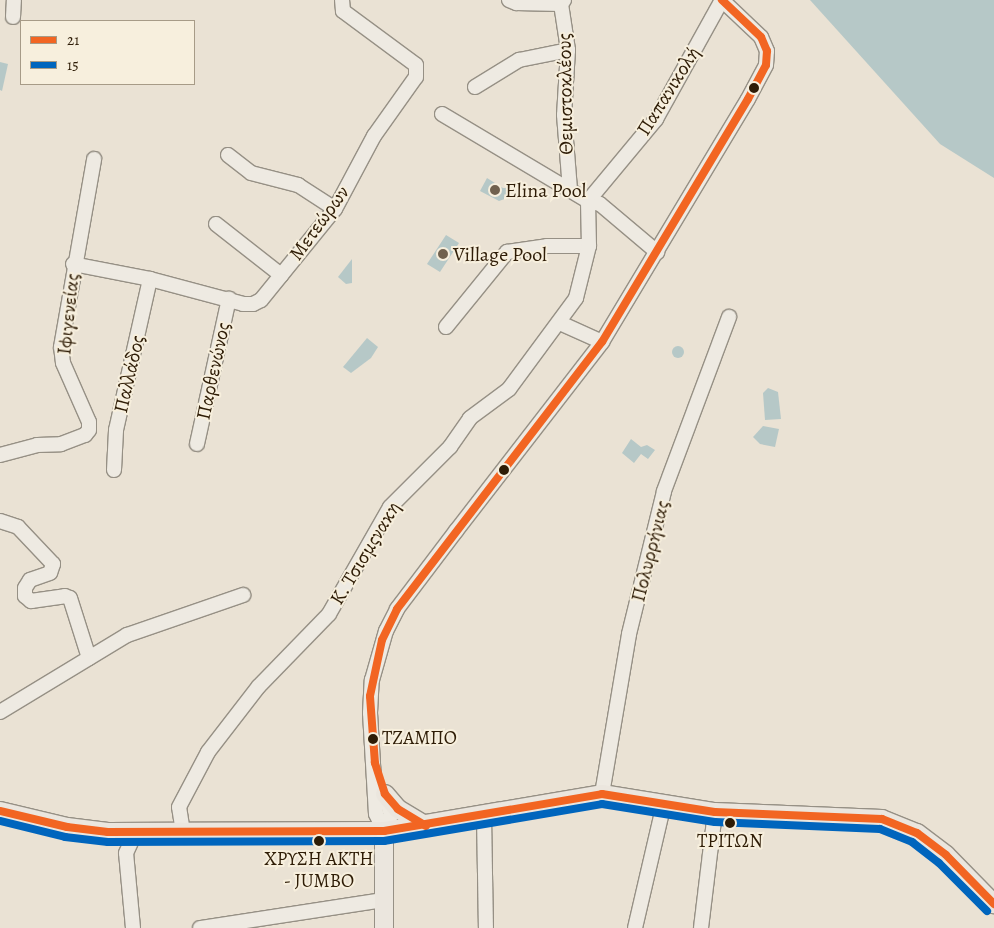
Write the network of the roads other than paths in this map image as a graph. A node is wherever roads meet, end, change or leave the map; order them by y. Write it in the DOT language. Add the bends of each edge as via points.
graph roads {
  1 [pos="14,0"];
  2 [pos="352,0"];
  3 [pos="509,0"];
  4 [pos="722,0"];
  5 [pos="563,2"];
  6 [pos="343,6"];
  7 [pos="13,17"];
  8 [pos="568,50"];
  9 [pos="475,87"];
  10 [pos="442,114"];
  11 [pos="228,155"];
  12 [pos="94,159"];
  13 [pos="570,190"];
  14 [pos="588,201"];
  15 [pos="335,209"];
  16 [pos="216,224"];
  17 [pos="589,246"];
  18 [pos="657,252"];
  19 [pos="73,264"];
  20 [pos="281,275"];
  21 [pos="150,279"];
  22 [pos="228,298"];
  23 [pos="729,317"];
  24 [pos="560,323"];
  25 [pos="446,327"];
  26 [pos="602,342"];
  27 [pos="197,444"];
  28 [pos="0,454"];
  29 [pos="114,470"];
  30 [pos="0,521"];
  31 [pos="243,595"];
  32 [pos="89,658"];
  33 [pos="0,712"];
  34 [pos="375,763"];
  35 [pos="385,794"];
  36 [pos="602,794"];
  37 [pos="664,804"];
  38 [pos="0,811"];
  39 [pos="715,812"];
  40 [pos="484,816"];
  41 [pos="426,826"];
  42 [pos="384,831"];
  43 [pos="108,832"];
  44 [pos="136,832"];
  45 [pos="183,832"];
  46 [pos="126,853"];
  47 [pos="383,900"];
  48 [pos="994,904"];
  49 [pos="133,928"];
  50 [pos="200,928"];
  51 [pos="384,928"];
  52 [pos="486,928"];
  53 [pos="636,928"];
  54 [pos="701,928"];
  1 -- 7 [label="street"];
  2 -- 6 [label="street"];
  3 -- 5 [label="street" via="516,3"];
  4 -- 14 [label="street, Παπανικολή" via="656,119"];
  4 -- 18 [label="street" via="761,37 767,51 766,64"];
  5 -- 8 [label="street, Θεμιστοκλέους"];
  6 -- 15 [label="street, Μετεώρων" via="416,64 417,69 416,77 374,136"];
  8 -- 9 [label="street" via="520,60"];
  8 -- 13 [label="street, Θεμιστοκλέους" via="564,115"];
  10 -- 13 [label="street"];
  11 -- 15 [label="street" via="251,173 298,185"];
  12 -- 19 [label="street, Ιφιγενείας"];
  13 -- 14 [label="street"];
  14 -- 17 [label="street, Κ. Τσισμςνακη"];
  14 -- 18 [label="street" via="600,204 618,217"];
  15 -- 20 [label="street, Μετεώρων"];
  16 -- 20 [label="street"];
  17 -- 24 [label="street, Κ. Τσισμςνακη" via="576,298"];
  17 -- 25 [label="street" via="547,246 507,252"];
  18 -- 26 [label="street"];
  19 -- 21 [label="street, Μετεώρων"];
  19 -- 28 [label="street, Ιφιγενείας" via="61,347 63,363 89,422 89,430 85,435 61,444 37,444"];
  20 -- 22 [label="street, Μετεώρων" via="262,300 253,304"];
  21 -- 22 [label="street, Μετεώρων"];
  21 -- 29 [label="street, Παλλάδος" via="116,430"];
  22 -- 27 [label="street, Παρθενώνος"];
  23 -- 36 [label="street, Πολυρρήνιας" via="664,491 629,634"];
  24 -- 26 [label="street"];
  24 -- 45 [label="street, Κ. Τσισμςνακη" via="509,389 470,418 450,447 390,507 328,614 259,686 208,752 179,807"];
  26 -- 34 [label="street" via="391,620 372,680 370,722"];
  30 -- 32 [label="street" via="18,526 53,564 50,573 30,580 25,596 31,601 70,598"];
  31 -- 32 [label="street" via="128,635"];
  32 -- 33 [label="street"];
  34 -- 35 [label="street"];
  34 -- 42 [label="street" via="376,814"];
  35 -- 41 [label="main road" via="398,809"];
  35 -- 42 [label="street" via="391,815"];
  36 -- 37 [label="main road"];
  36 -- 40 [label="main road"];
  37 -- 39 [label="main road"];
  37 -- 53 [label="street"];
  38 -- 43 [label="main road" via="74,828"];
  39 -- 48 [label="main road" via="882,819 898,823 946,855"];
  39 -- 54 [label="street"];
  40 -- 41 [label="main road"];
  40 -- 52 [label="street"];
  41 -- 42 [label="main road"];
  42 -- 45 [label="main road"];
  42 -- 47 [label="main road"];
  43 -- 44 [label="main road"];
  43 -- 46 [label="street"];
  44 -- 45 [label="main road"];
  44 -- 46 [label="street"];
  46 -- 49 [label="street"];
  47 -- 50 [label="street"];
  47 -- 51 [label="main road"];
}
